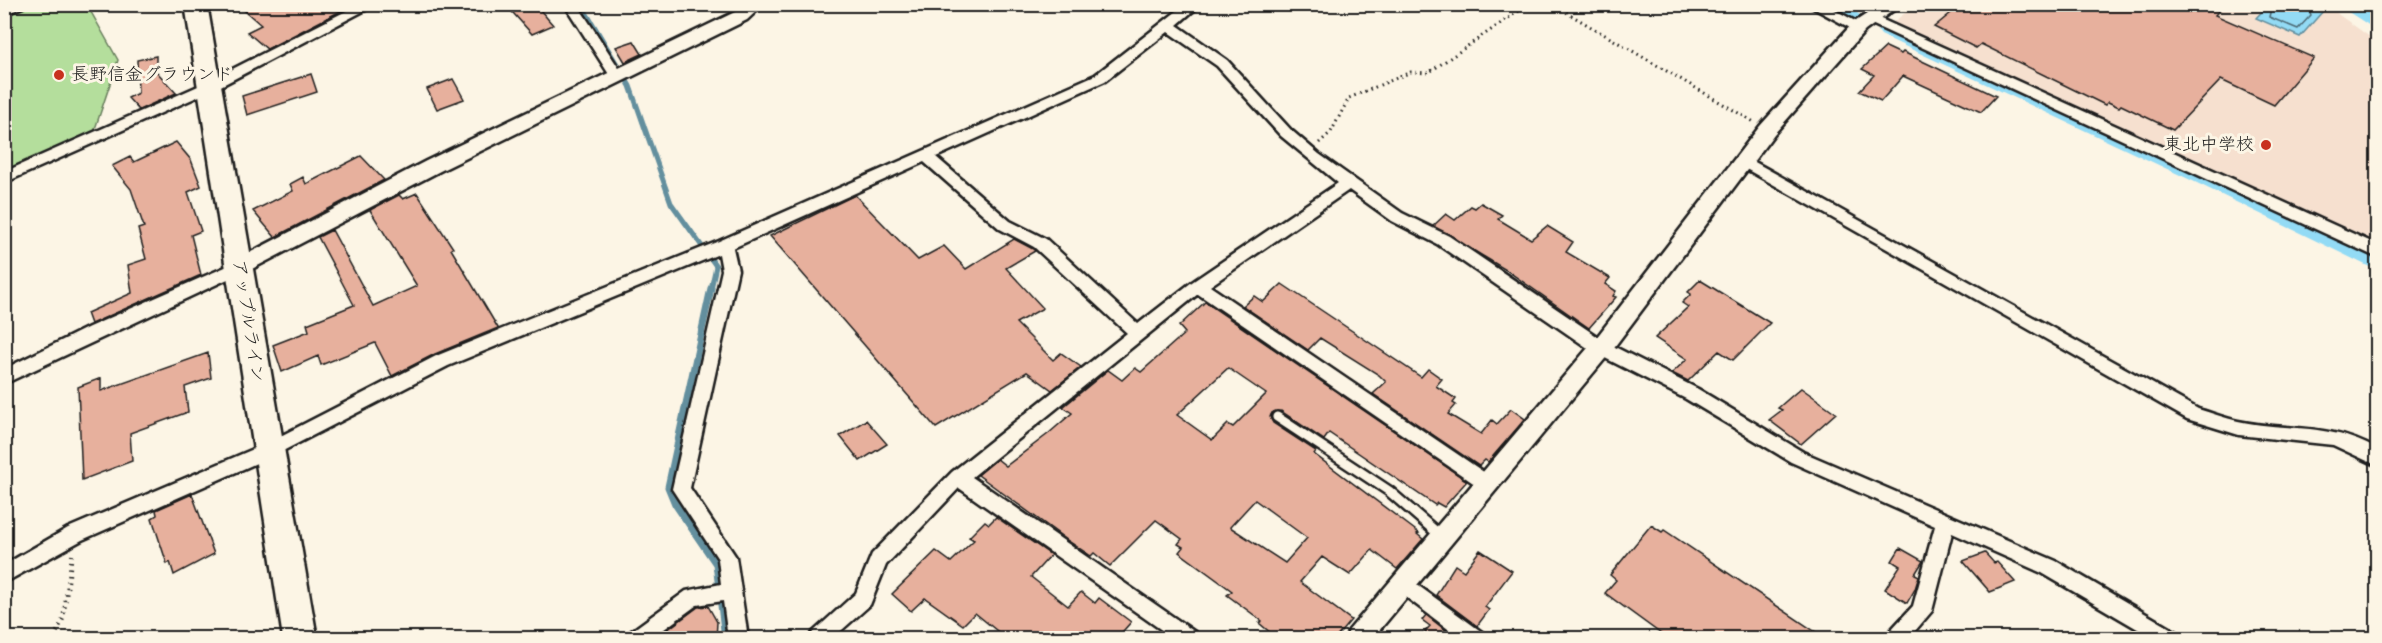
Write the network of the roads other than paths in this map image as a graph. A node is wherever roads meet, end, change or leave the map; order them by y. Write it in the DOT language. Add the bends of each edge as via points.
graph roads {
  1 [pos="18,4"];
  2 [pos="196,4"];
  3 [pos="371,4"];
  4 [pos="570,4"];
  5 [pos="756,4"];
  6 [pos="1195,4"];
  7 [pos="1812,4"];
  8 [pos="1894,4"];
  9 [pos="4,11"];
  10 [pos="1866,23"];
  11 [pos="1169,26"];
  12 [pos="616,76"];
  13 [pos="210,86"];
  14 [pos="925,155"];
  15 [pos="1744,161"];
  16 [pos="4,178"];
  17 [pos="1349,183"];
  18 [pos="725,245"];
  19 [pos="2378,252"];
  20 [pos="239,267"];
  21 [pos="1198,286"];
  22 [pos="1138,334"];
  23 [pos="1601,348"];
  24 [pos="4,377"];
  25 [pos="1277,417"];
  26 [pos="269,450"];
  27 [pos="2378,459"];
  28 [pos="958,477"];
  29 [pos="1488,484"];
  30 [pos="1945,524"];
  31 [pos="1442,537"];
  32 [pos="4,574"];
  33 [pos="1405,585"];
  34 [pos="732,591"];
  35 [pos="300,639"];
  36 [pos="637,639"];
  37 [pos="738,639"];
  38 [pos="820,639"];
  39 [pos="1188,639"];
  40 [pos="1359,639"];
  41 [pos="1475,639"];
  42 [pos="1896,639"];
  43 [pos="2170,639"];
  1 -- 9 [label="street"];
  2 -- 13 [label="highway, アップルライン"];
  3 -- 13 [label="street"];
  4 -- 12 [label="street"];
  5 -- 12 [label="street" via="741,16"];
  6 -- 11 [label="street"];
  7 -- 10 [label="street"];
  8 -- 10 [label="street"];
  10 -- 15 [label="street" via="1767,130"];
  10 -- 19 [label="street"];
  11 -- 14 [label="street" via="1100,78"];
  11 -- 17 [label="street" via="1222,63 1286,134"];
  12 -- 20 [label="street"];
  13 -- 16 [label="street"];
  13 -- 20 [label="highway, アップルライン"];
  14 -- 18 [label="street"];
  14 -- 22 [label="street" via="1005,225 1040,243"];
  15 -- 23 [label="street"];
  15 -- 27 [label="street" via="2193,414 2240,428 2333,438"];
  17 -- 21 [label="street"];
  17 -- 23 [label="street" via="1397,217 1443,240"];
  18 -- 26 [label="street" via="442,361"];
  18 -- 34 [label="street" via="730,270 681,489 727,557"];
  20 -- 24 [label="street"];
  20 -- 26 [label="highway, アップルライン"];
  21 -- 22 [label="street"];
  21 -- 29 [label="street"];
  22 -- 28 [label="street"];
  23 -- 29 [label="street"];
  23 -- 30 [label="street" via="1692,394 1788,452"];
  25 -- 31 [label="lane" via="1389,491"];
  26 -- 32 [label="street" via="75,534"];
  26 -- 35 [label="highway, アップルライン"];
  28 -- 38 [label="street" via="879,561 863,599"];
  28 -- 39 [label="street"];
  29 -- 31 [label="street"];
  30 -- 42 [label="street" via="1922,611"];
  30 -- 43 [label="street" via="2049,567"];
  31 -- 33 [label="street"];
  33 -- 40 [label="street"];
  33 -- 41 [label="street"];
  34 -- 36 [label="street" via="693,597"];
  34 -- 37 [label="street"];
}
